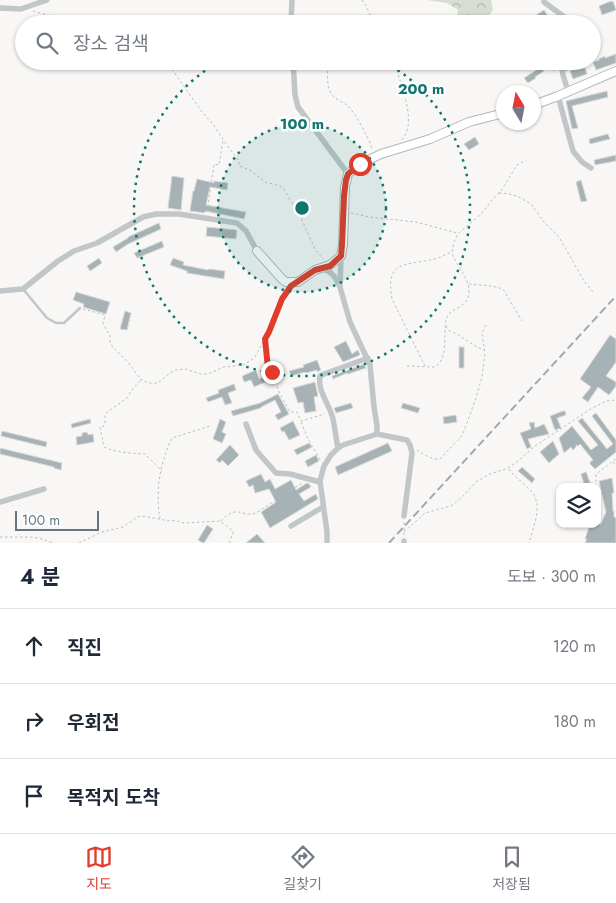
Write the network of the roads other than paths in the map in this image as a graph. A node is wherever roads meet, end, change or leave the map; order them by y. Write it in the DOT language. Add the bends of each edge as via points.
graph roads {
  1 [pos="47,0"];
  2 [pos="292,0"];
  3 [pos="544,0"];
  4 [pos="26,3"];
  5 [pos="0,8"];
  6 [pos="291,15"];
  7 [pos="562,15"];
  8 [pos="294,70"];
  9 [pos="562,70"];
  10 [pos="616,71"];
  11 [pos="568,91"];
  12 [pos="558,96"];
  13 [pos="541,102"];
  14 [pos="496,116"];
  15 [pos="591,168"];
  16 [pos="348,174"];
  17 [pos="257,250"];
  18 [pos="341,256"];
  19 [pos="325,268"];
  20 [pos="340,287"];
  21 [pos="23,290"];
  22 [pos="0,291"];
  23 [pos="80,308"];
  24 [pos="368,358"];
  25 [pos="246,424"];
  26 [pos="377,434"];
  27 [pos="338,448"];
  28 [pos="320,482"];
  29 [pos="44,489"];
  30 [pos="0,502"];
  31 [pos="323,507"];
  32 [pos="404,516"];
  33 [pos="291,526"];
  34 [pos="327,543"];
  1 -- 4 [label="street"];
  2 -- 6 [label="street"];
  3 -- 7 [label="street"];
  4 -- 5 [label="street" via="21,9"];
  8 -- 16 [label="street" via="298,107"];
  9 -- 11 [label="street"];
  10 -- 11 [label="street"];
  11 -- 12 [label="street"];
  12 -- 13 [label="street"];
  12 -- 15 [label="street" via="573,151"];
  14 -- 16 [label="street" via="469,122 430,139 381,154"];
  16 -- 18 [label="street"];
  17 -- 19 [label="street" via="286,282 298,282 315,270"];
  17 -- 21 [label="street" via="246,231 236,223 151,214 67,255"];
  18 -- 19 [label="street"];
  18 -- 20 [label="street"];
  19 -- 20 [label="street"];
  20 -- 24 [label="street" via="350,322"];
  21 -- 22 [label="street"];
  21 -- 23 [label="lane" via="47,318 56,323 64,323"];
  24 -- 26 [label="street"];
  24 -- 27 [label="street" via="320,376 320,388 331,412"];
  25 -- 28 [label="street" via="256,450 276,473"];
  26 -- 27 [label="street"];
  26 -- 32 [label="street" via="407,440 410,445 412,453"];
  27 -- 28 [label="street" via="324,466"];
  28 -- 31 [label="street"];
  29 -- 30 [label="street"];
  31 -- 33 [label="street"];
  31 -- 34 [label="street"];
}
